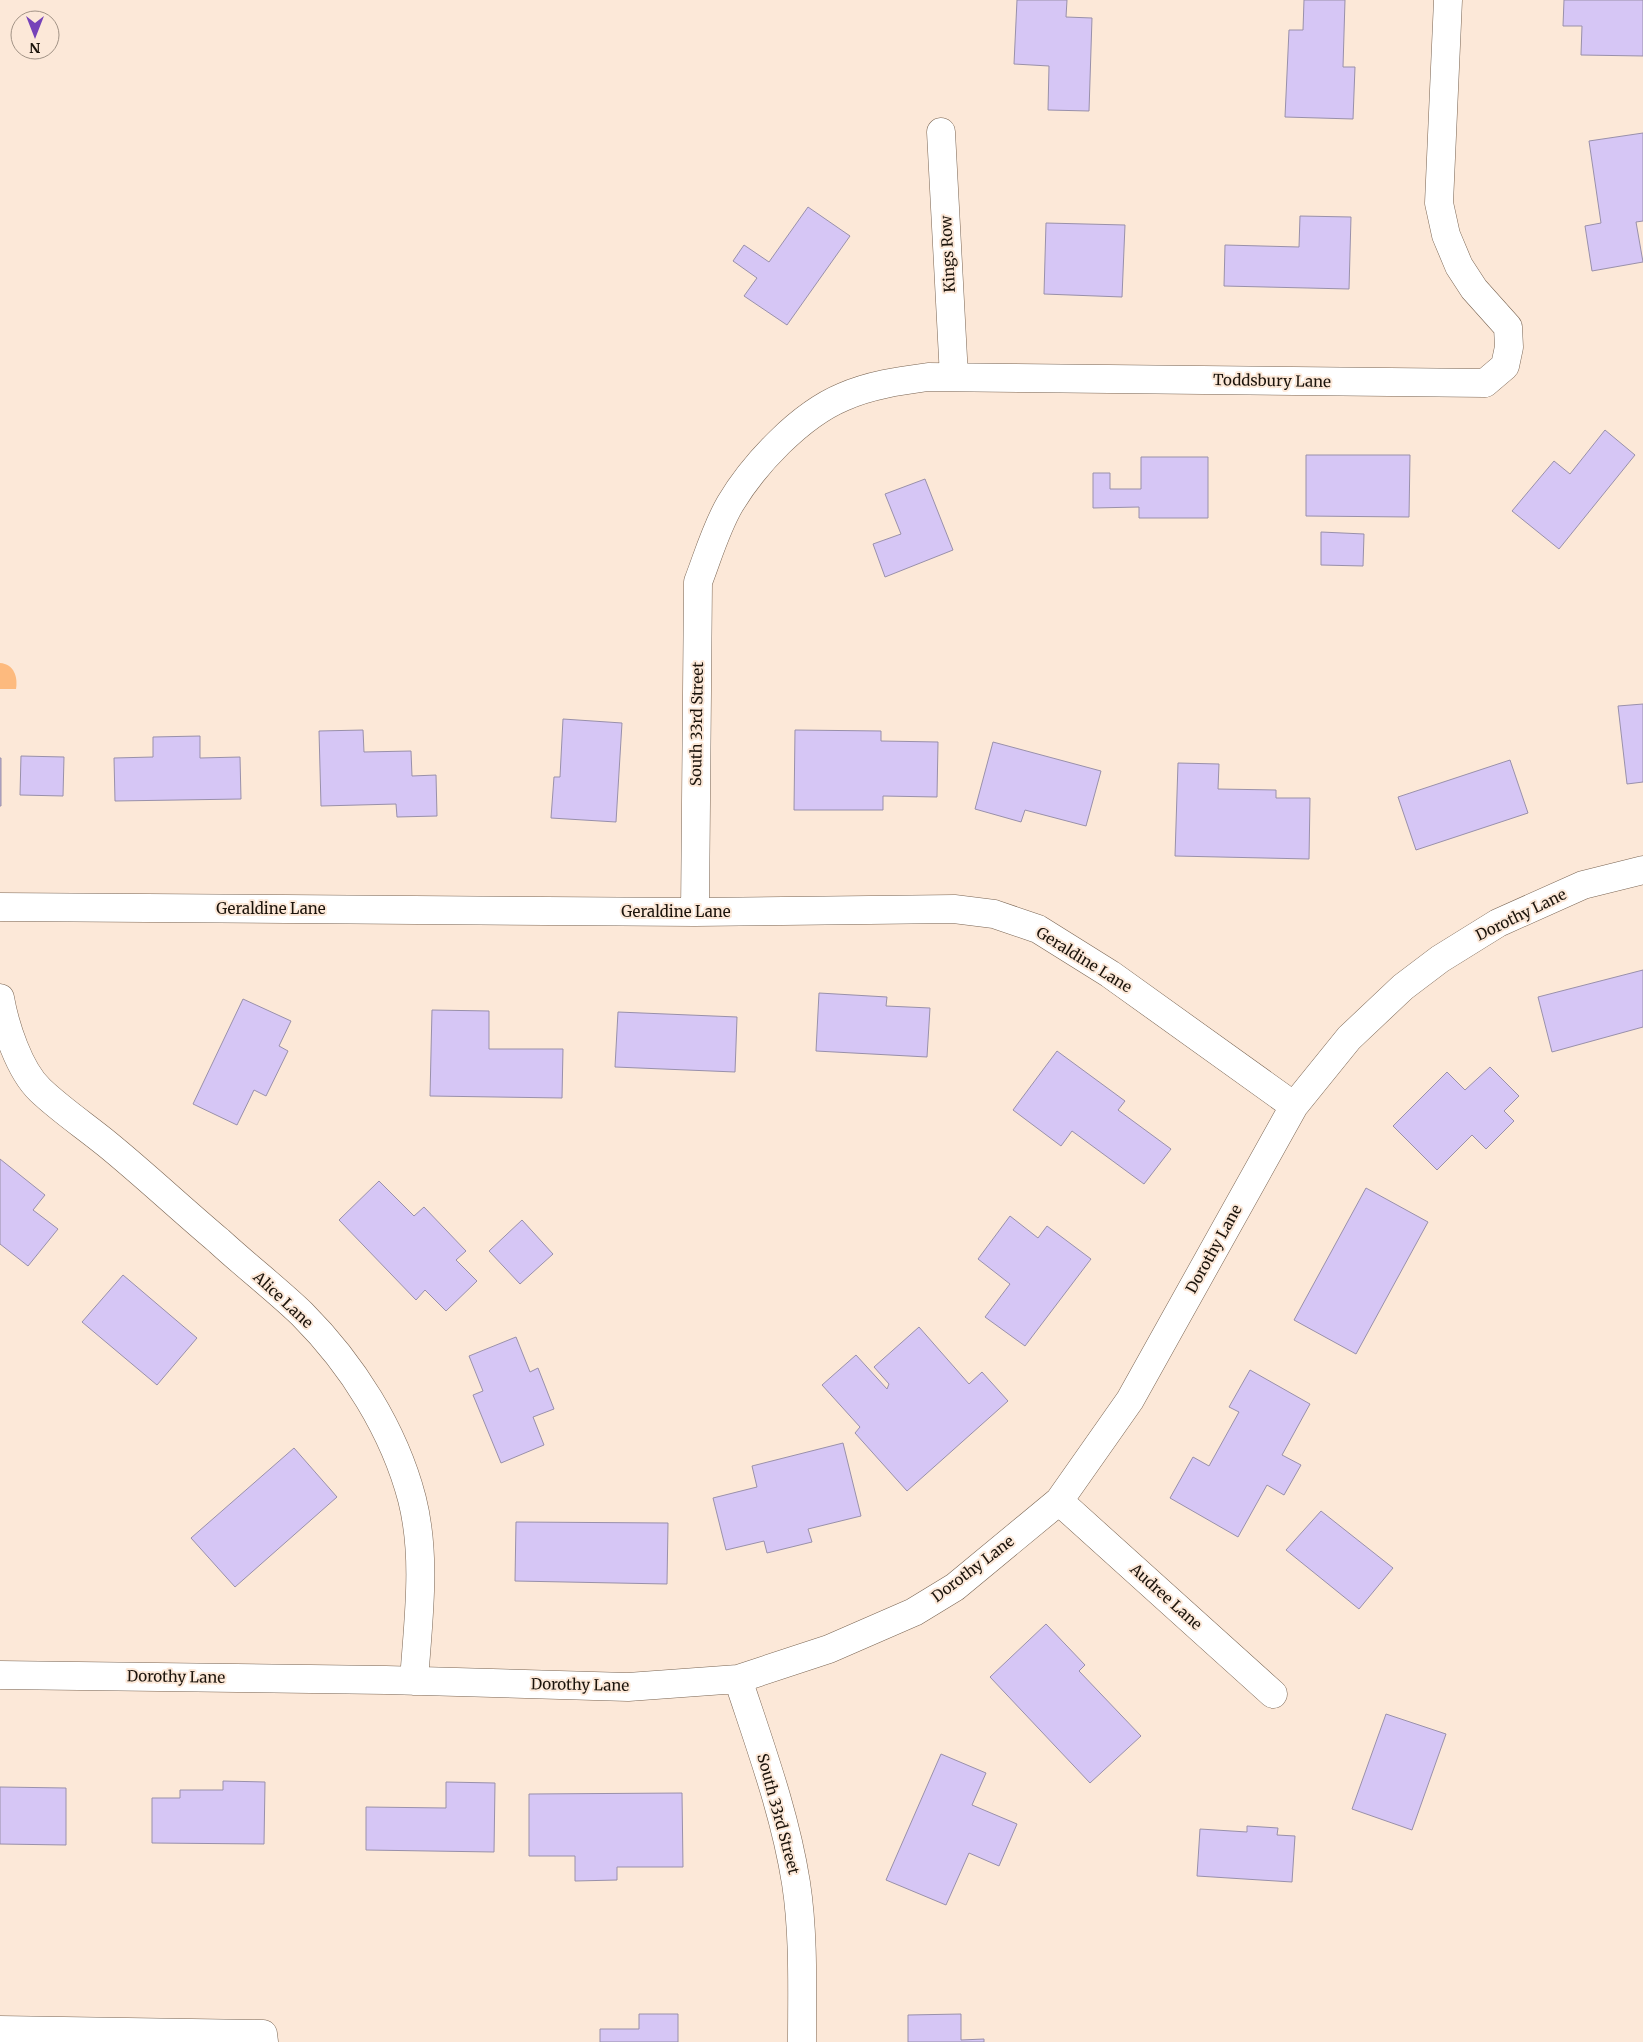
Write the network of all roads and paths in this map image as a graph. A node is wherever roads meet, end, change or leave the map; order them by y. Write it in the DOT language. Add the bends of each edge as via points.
graph roads {
  1 [pos="1448,0"];
  2 [pos="941,132"];
  3 [pos="954,377"];
  4 [pos="714,538"];
  5 [pos="1643,870"];
  6 [pos="0,906"];
  7 [pos="695,912"];
  8 [pos="0,998"];
  9 [pos="1294,1106"];
  10 [pos="1059,1501"];
  11 [pos="0,1675"];
  12 [pos="738,1679"];
  13 [pos="414,1681"];
  14 [pos="1274,1694"];
  15 [pos="0,2030"];
  16 [pos="264,2042"];
  17 [pos="802,2042"];
  1 -- 3 [label="street, Toddsbury Lane" via="1439,203 1446,235 1459,266 1474,289 1508,327 1510,347 1505,366 1485,383"];
  2 -- 3 [label="street, Kings Row"];
  3 -- 4 [label="street, Toddsbury Lane" via="884,383 842,397 816,412 783,439 757,467 730,504"];
  4 -- 7 [label="street, South 33rd Street" via="698,582"];
  5 -- 9 [label="street, Dorothy Lane" via="1583,885 1498,923 1440,959 1349,1038"];
  6 -- 7 [label="street, Geraldine Lane"];
  7 -- 9 [label="street, Geraldine Lane" via="954,909 994,914 1038,929 1110,974"];
  8 -- 13 [label="street, Alice Lane" via="19,1060 39,1089 107,1144 302,1315 365,1392 398,1456 412,1500 420,1557"];
  9 -- 10 [label="street, Dorothy Lane" via="1130,1400"];
  10 -- 12 [label="street, Dorothy Lane" via="955,1587 914,1612 829,1649"];
  10 -- 14 [label="street, Audree Lane"];
  11 -- 13 [label="street, Dorothy Lane"];
  12 -- 13 [label="street, Dorothy Lane" via="628,1687"];
  12 -- 17 [label="street, South 33rd Street" via="778,1801 796,1885 802,1976"];
  15 -- 16 [label="street" via="263,2034"];
}
